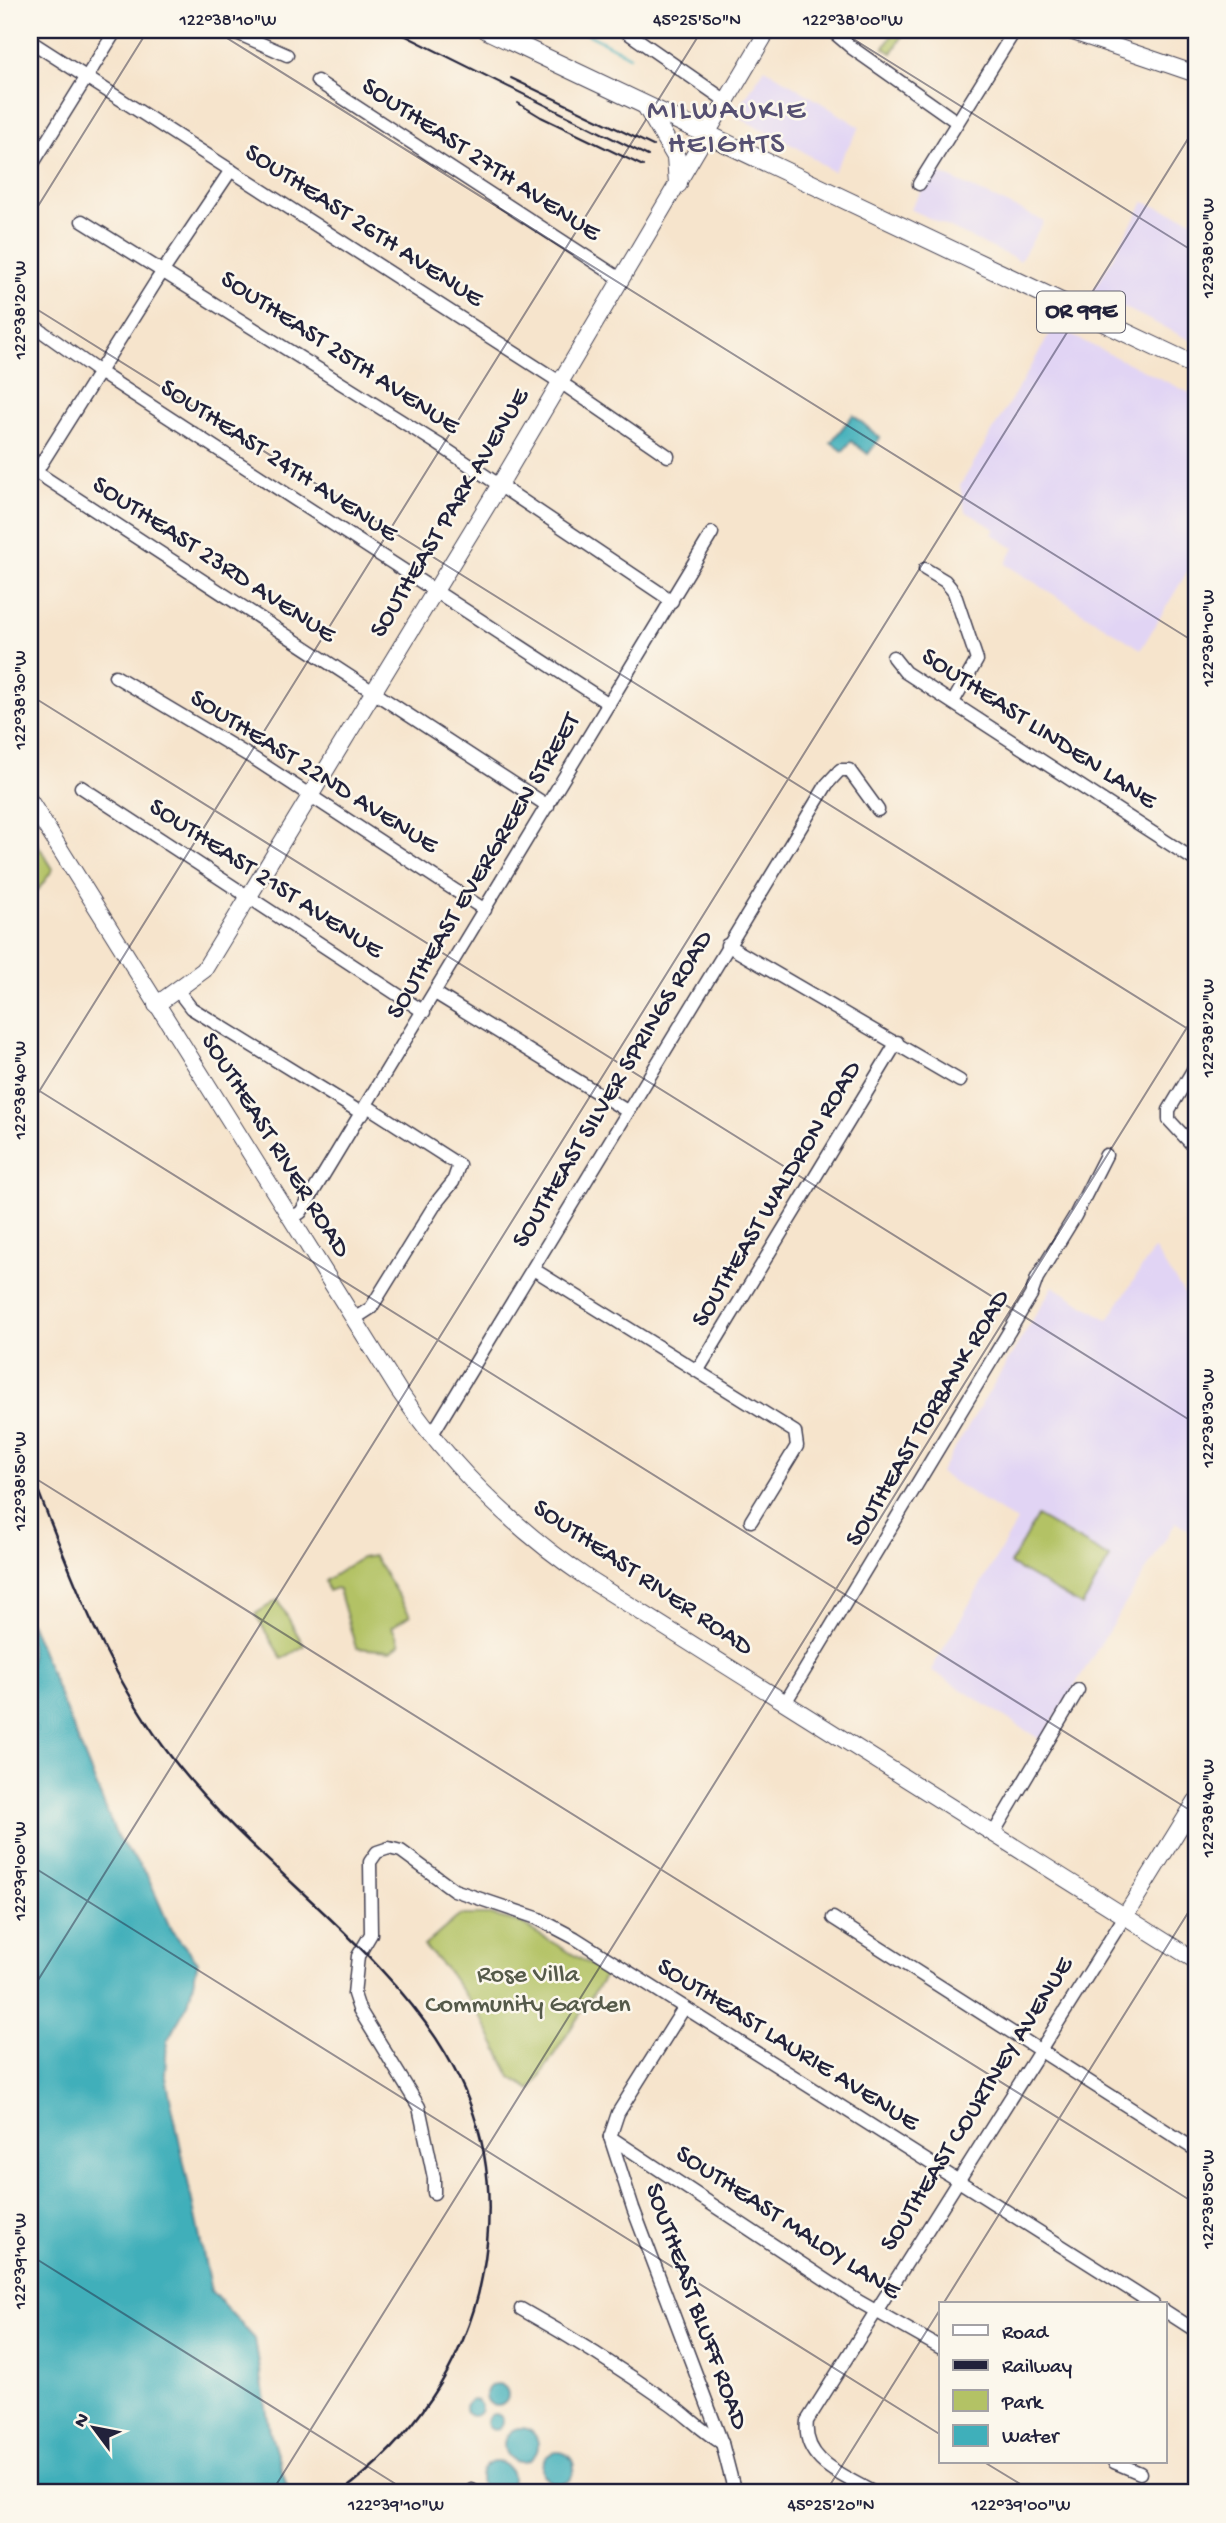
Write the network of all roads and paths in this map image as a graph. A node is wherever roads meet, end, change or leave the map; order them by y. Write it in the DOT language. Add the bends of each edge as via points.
graph roads {
  1 [pos="116,30"];
  2 [pos="230,30"];
  3 [pos="488,30"];
  4 [pos="624,30"];
  5 [pos="768,30"];
  6 [pos="831,30"];
  7 [pos="1015,30"];
  8 [pos="1067,30"];
  9 [pos="30,41"];
  10 [pos="287,55"];
  11 [pos="1196,74"];
  12 [pos="86,79"];
  13 [pos="317,81"];
  14 [pos="726,101"];
  15 [pos="646,106"];
  16 [pos="957,122"];
  17 [pos="708,135"];
  18 [pos="30,168"];
  19 [pos="231,170"];
  20 [pos="678,184"];
  21 [pos="919,184"];
  22 [pos="82,221"];
  23 [pos="166,271"];
  24 [pos="619,278"];
  25 [pos="30,323"];
  26 [pos="1196,366"];
  27 [pos="99,372"];
  28 [pos="559,382"];
  29 [pos="668,456"];
  30 [pos="33,470"];
  31 [pos="499,486"];
  32 [pos="712,533"];
  33 [pos="925,569"];
  34 [pos="434,590"];
  35 [pos="672,601"];
  36 [pos="893,657"];
  37 [pos="115,676"];
  38 [pos="372,692"];
  39 [pos="953,702"];
  40 [pos="609,704"];
  41 [pos="81,787"];
  42 [pos="309,794"];
  43 [pos="30,802"];
  44 [pos="548,806"];
  45 [pos="878,810"];
  46 [pos="1196,861"];
  47 [pos="248,896"];
  48 [pos="485,910"];
  49 [pos="727,945"];
  50 [pos="178,991"];
  51 [pos="435,993"];
  52 [pos="156,1005"];
  53 [pos="424,1012"];
  54 [pos="897,1042"];
  55 [pos="1196,1065"];
  56 [pos="960,1082"];
  57 [pos="365,1110"];
  58 [pos="627,1111"];
  59 [pos="1196,1149"];
  60 [pos="1106,1155"];
  61 [pos="290,1219"];
  62 [pos="533,1269"];
  63 [pos="354,1319"];
  64 [pos="698,1370"];
  65 [pos="431,1436"];
  66 [pos="751,1521"];
  67 [pos="1078,1690"];
  68 [pos="785,1703"];
  69 [pos="1196,1801"];
  70 [pos="993,1834"];
  71 [pos="1125,1916"];
  72 [pos="833,1918"];
  73 [pos="1196,1961"];
  74 [pos="684,2007"];
  75 [pos="1041,2051"];
  76 [pos="610,2137"];
  77 [pos="1191,2147"];
  78 [pos="959,2182"];
  79 [pos="434,2193"];
  80 [pos="1150,2302"];
  81 [pos="522,2309"];
  82 [pos="877,2311"];
  83 [pos="1166,2315"];
  84 [pos="1196,2331"];
  85 [pos="939,2347"];
  86 [pos="722,2443"];
  87 [pos="1119,2464"];
  88 [pos="1140,2473"];
  89 [pos="735,2493"];
  90 [pos="874,2493"];
  1 -- 12 [label="street"];
  2 -- 10 [label="street"];
  3 -- 15 [label="main road, OR 99E"];
  4 -- 14 [label="street"];
  5 -- 14 [label="street, SOUTHEAST PARK AVENUE"];
  6 -- 16 [label="street"];
  7 -- 16 [label="street"];
  8 -- 11 [label="street"];
  9 -- 12 [label="street, SOUTHEAST 26TH AVENUE"];
  12 -- 18 [label="street"];
  12 -- 19 [label="street, SOUTHEAST 26TH AVENUE"];
  13 -- 24 [label="street, SOUTHEAST 27TH AVENUE"];
  14 -- 17 [label="street, SOUTHEAST PARK AVENUE"];
  15 -- 17 [label="main road, OR 99E"];
  15 -- 20 [label="main road" via="676,157"];
  16 -- 21 [label="street"];
  17 -- 20 [label="street, SOUTHEAST PARK AVENUE"];
  17 -- 26 [label="main road, OR 99E"];
  19 -- 23 [label="street"];
  19 -- 28 [label="street, SOUTHEAST 26TH AVENUE"];
  20 -- 24 [label="street, SOUTHEAST PARK AVENUE"];
  22 -- 23 [label="street, SOUTHEAST 25TH AVENUE"];
  23 -- 27 [label="street"];
  23 -- 31 [label="street, SOUTHEAST 25TH AVENUE"];
  24 -- 28 [label="street, SOUTHEAST PARK AVENUE"];
  25 -- 27 [label="street, SOUTHEAST 24TH AVENUE"];
  27 -- 30 [label="street"];
  27 -- 34 [label="street, SOUTHEAST 24TH AVENUE"];
  28 -- 29 [label="street, SOUTHEAST 26TH AVENUE"];
  28 -- 31 [label="street, SOUTHEAST PARK AVENUE"];
  30 -- 38 [label="street, SOUTHEAST 23RD AVENUE"];
  31 -- 34 [label="street, SOUTHEAST PARK AVENUE"];
  31 -- 35 [label="street, SOUTHEAST 25TH AVENUE"];
  32 -- 35 [label="street, SOUTHEAST EVERGREEN STREET"];
  33 -- 39 [label="street" via="954,592 977,660"];
  34 -- 38 [label="street, SOUTHEAST PARK AVENUE"];
  34 -- 40 [label="street, SOUTHEAST 24TH AVENUE"];
  35 -- 40 [label="street, SOUTHEAST EVERGREEN STREET"];
  36 -- 39 [label="street, SOUTHEAST LINDEN LANE" via="905,672"];
  37 -- 42 [label="street, SOUTHEAST 22ND AVENUE"];
  38 -- 42 [label="street, SOUTHEAST PARK AVENUE"];
  38 -- 44 [label="street, SOUTHEAST 23RD AVENUE"];
  39 -- 46 [label="street, SOUTHEAST LINDEN LANE"];
  40 -- 44 [label="street, SOUTHEAST EVERGREEN STREET"];
  41 -- 47 [label="street, SOUTHEAST 21ST AVENUE"];
  42 -- 47 [label="street, SOUTHEAST PARK AVENUE"];
  42 -- 48 [label="street, SOUTHEAST 22ND AVENUE"];
  43 -- 52 [label="street, SOUTHEAST RIVER ROAD"];
  44 -- 48 [label="street, SOUTHEAST EVERGREEN STREET"];
  45 -- 49 [label="street, SOUTHEAST SILVER SPRINGS ROAD" via="852,772 840,770"];
  47 -- 50 [label="street, SOUTHEAST PARK AVENUE" via="204,970"];
  47 -- 53 [label="street, SOUTHEAST 21ST AVENUE"];
  48 -- 51 [label="street, SOUTHEAST EVERGREEN STREET"];
  49 -- 54 [label="street"];
  49 -- 58 [label="street, SOUTHEAST SILVER SPRINGS ROAD"];
  50 -- 52 [label="street, SOUTHEAST PARK AVENUE"];
  50 -- 57 [label="street" via="191,1008"];
  51 -- 53 [label="street, SOUTHEAST EVERGREEN STREET"];
  51 -- 58 [label="street"];
  52 -- 61 [label="street, SOUTHEAST RIVER ROAD"];
  53 -- 57 [label="street, SOUTHEAST EVERGREEN STREET"];
  54 -- 56 [label="street"];
  54 -- 64 [label="street, SOUTHEAST WALDRON ROAD"];
  55 -- 59 [label="street" via="1169,1110 1169,1119"];
  57 -- 61 [label="street, SOUTHEAST EVERGREEN STREET" via="301,1212"];
  57 -- 63 [label="street" via="458,1165 453,1182 371,1308"];
  58 -- 62 [label="street, SOUTHEAST SILVER SPRINGS ROAD"];
  60 -- 68 [label="street, SOUTHEAST TORBANK ROAD" via="1031,1296"];
  61 -- 63 [label="street, SOUTHEAST RIVER ROAD"];
  62 -- 64 [label="street"];
  62 -- 65 [label="street, SOUTHEAST SILVER SPRINGS ROAD"];
  63 -- 65 [label="street, SOUTHEAST RIVER ROAD"];
  64 -- 66 [label="street" via="795,1432 797,1446"];
  65 -- 68 [label="street, SOUTHEAST RIVER ROAD" via="490,1500 557,1558"];
  67 -- 70 [label="street"];
  68 -- 70 [label="street, SOUTHEAST RIVER ROAD"];
  69 -- 71 [label="street, SOUTHEAST COURTNEY AVENUE"];
  70 -- 71 [label="street, SOUTHEAST RIVER ROAD"];
  71 -- 73 [label="street, SOUTHEAST RIVER ROAD"];
  71 -- 75 [label="street, SOUTHEAST COURTNEY AVENUE"];
  72 -- 75 [label="street"];
  74 -- 76 [label="street" via="618,2113"];
  74 -- 78 [label="street, SOUTHEAST LAURIE AVENUE"];
  74 -- 79 [label="street, SOUTHEAST LAURIE AVENUE" via="553,1926 454,1890 401,1851 377,1852 368,1872 371,1934 358,1956 354,1994 419,2107"];
  75 -- 77 [label="street"];
  75 -- 78 [label="street, SOUTHEAST COURTNEY AVENUE"];
  76 -- 82 [label="street, SOUTHEAST MALOY LANE"];
  76 -- 86 [label="street, SOUTHEAST BLUFF ROAD"];
  78 -- 80 [label="street, SOUTHEAST LAURIE AVENUE"];
  78 -- 82 [label="street, SOUTHEAST COURTNEY AVENUE"];
  81 -- 86 [label="street" via="653,2392"];
  82 -- 85 [label="street, SOUTHEAST MALOY LANE"];
  82 -- 90 [label="street, SOUTHEAST COURTNEY AVENUE" via="807,2421 805,2437 821,2460"];
  83 -- 84 [label="street"];
  86 -- 89 [label="street, SOUTHEAST BLUFF ROAD"];
  87 -- 88 [label="street"];
}
